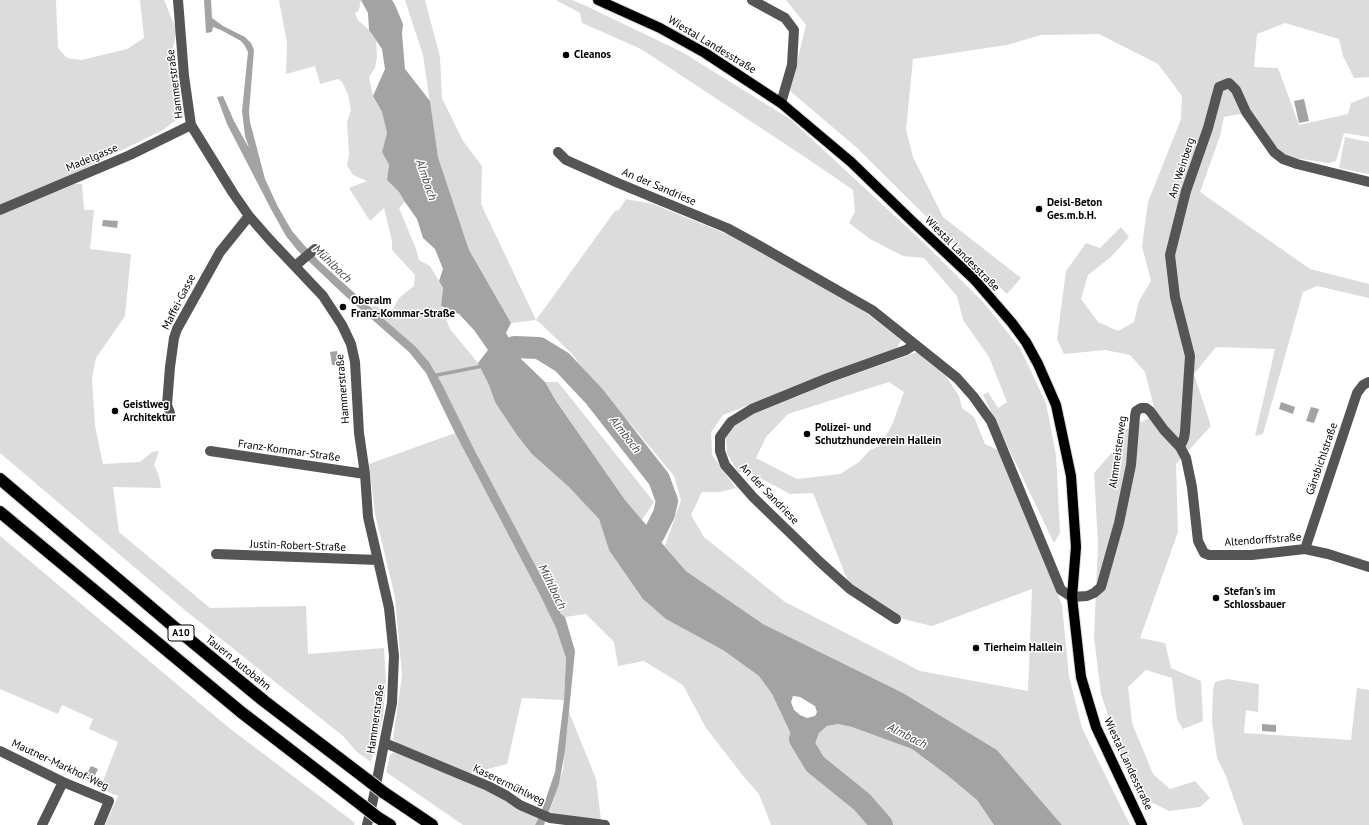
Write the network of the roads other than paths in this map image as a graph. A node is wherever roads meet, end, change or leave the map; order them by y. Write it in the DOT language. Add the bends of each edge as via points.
graph roads {
  1 [pos="178,0"];
  2 [pos="598,0"];
  3 [pos="752,0"];
  4 [pos="781,103"];
  5 [pos="191,125"];
  6 [pos="558,152"];
  7 [pos="1369,182"];
  8 [pos="0,210"];
  9 [pos="249,216"];
  10 [pos="313,250"];
  11 [pos="297,264"];
  12 [pos="914,345"];
  13 [pos="1369,382"];
  14 [pos="170,413"];
  15 [pos="1180,447"];
  16 [pos="210,451"];
  17 [pos="365,474"];
  18 [pos="0,479"];
  19 [pos="0,512"];
  20 [pos="1305,549"];
  21 [pos="1204,553"];
  22 [pos="216,554"];
  23 [pos="378,560"];
  24 [pos="1369,567"];
  25 [pos="1072,597"];
  26 [pos="896,619"];
  27 [pos="385,743"];
  28 [pos="0,751"];
  29 [pos="63,782"];
  30 [pos="42,825"];
  31 [pos="99,825"];
  32 [pos="367,825"];
  33 [pos="390,825"];
  34 [pos="432,825"];
  35 [pos="605,825"];
  36 [pos="1142,825"];
  1 -- 5 [label="street, Hammerstraße"];
  2 -- 4 [label="main road, Wiestal Landesstraße" via="660,28 705,53"];
  3 -- 4 [label="street" via="785,18 794,30 792,65"];
  4 -- 25 [label="main road, Wiestal Landesstraße" via="851,162 974,279 1026,342 1056,405 1071,476 1076,547"];
  5 -- 8 [label="street, Madelgasse"];
  5 -- 9 [label="street, Hammerstraße"];
  6 -- 12 [label="street, An der Sandriese" via="566,160 727,228 872,310"];
  7 -- 15 [label="street, Am Weinberg" via="1283,159 1274,152 1246,112 1236,90 1229,83 1219,87 1208,128 1186,190 1170,255 1175,297 1190,356 1185,432"];
  9 -- 11 [label="street, Hammerstraße" via="270,240"];
  9 -- 14 [label="street, Maffei-Gasse" via="220,252 177,329 170,367"];
  10 -- 11 [label="street"];
  11 -- 17 [label="street, Hammerstraße" via="328,302 351,344 355,362 359,433"];
  12 -- 25 [label="street, An der Sandriese" via="956,378 991,421 1061,590"];
  12 -- 26 [label="street, An der Sandriese" via="752,409 730,422 720,437 720,451 725,465 753,497 850,589"];
  13 -- 20 [label="street, Gänsbichlstraße" via="1357,393"];
  15 -- 21 [label="street, Almmeisterweg" via="1186,458 1198,541"];
  15 -- 25 [label="street, Almmeisterweg" via="1150,411 1146,408 1136,411 1131,465 1119,523 1100,587 1087,596"];
  16 -- 17 [label="street, Franz-Kommar-Straße"];
  17 -- 23 [label="street, Hammerstraße" via="368,517"];
  18 -- 34 [label="highway, Tauern Autobahn / A10, bridge" via="264,701 383,792"];
  19 -- 33 [label="highway, A10, bridge" via="241,712"];
  20 -- 21 [label="street, Altendorffstraße" via="1252,555"];
  20 -- 24 [label="street, Altendorffstraße"];
  22 -- 23 [label="street, Justin-Robert-Straße"];
  23 -- 27 [label="street, Hammerstraße" via="389,608 394,656 392,703"];
  25 -- 36 [label="main road, Wiestal Landesstraße" via="1081,677 1096,727"];
  27 -- 32 [label="street, Hammerstraße"];
  27 -- 35 [label="street, Kaserermühlweg" via="488,786 520,805 550,818"];
  28 -- 29 [label="street, Mautner-Markhof-Weg"];
  29 -- 30 [label="street"];
  29 -- 31 [label="street, Mautner-Markhof-Weg" via="110,801"];
}
